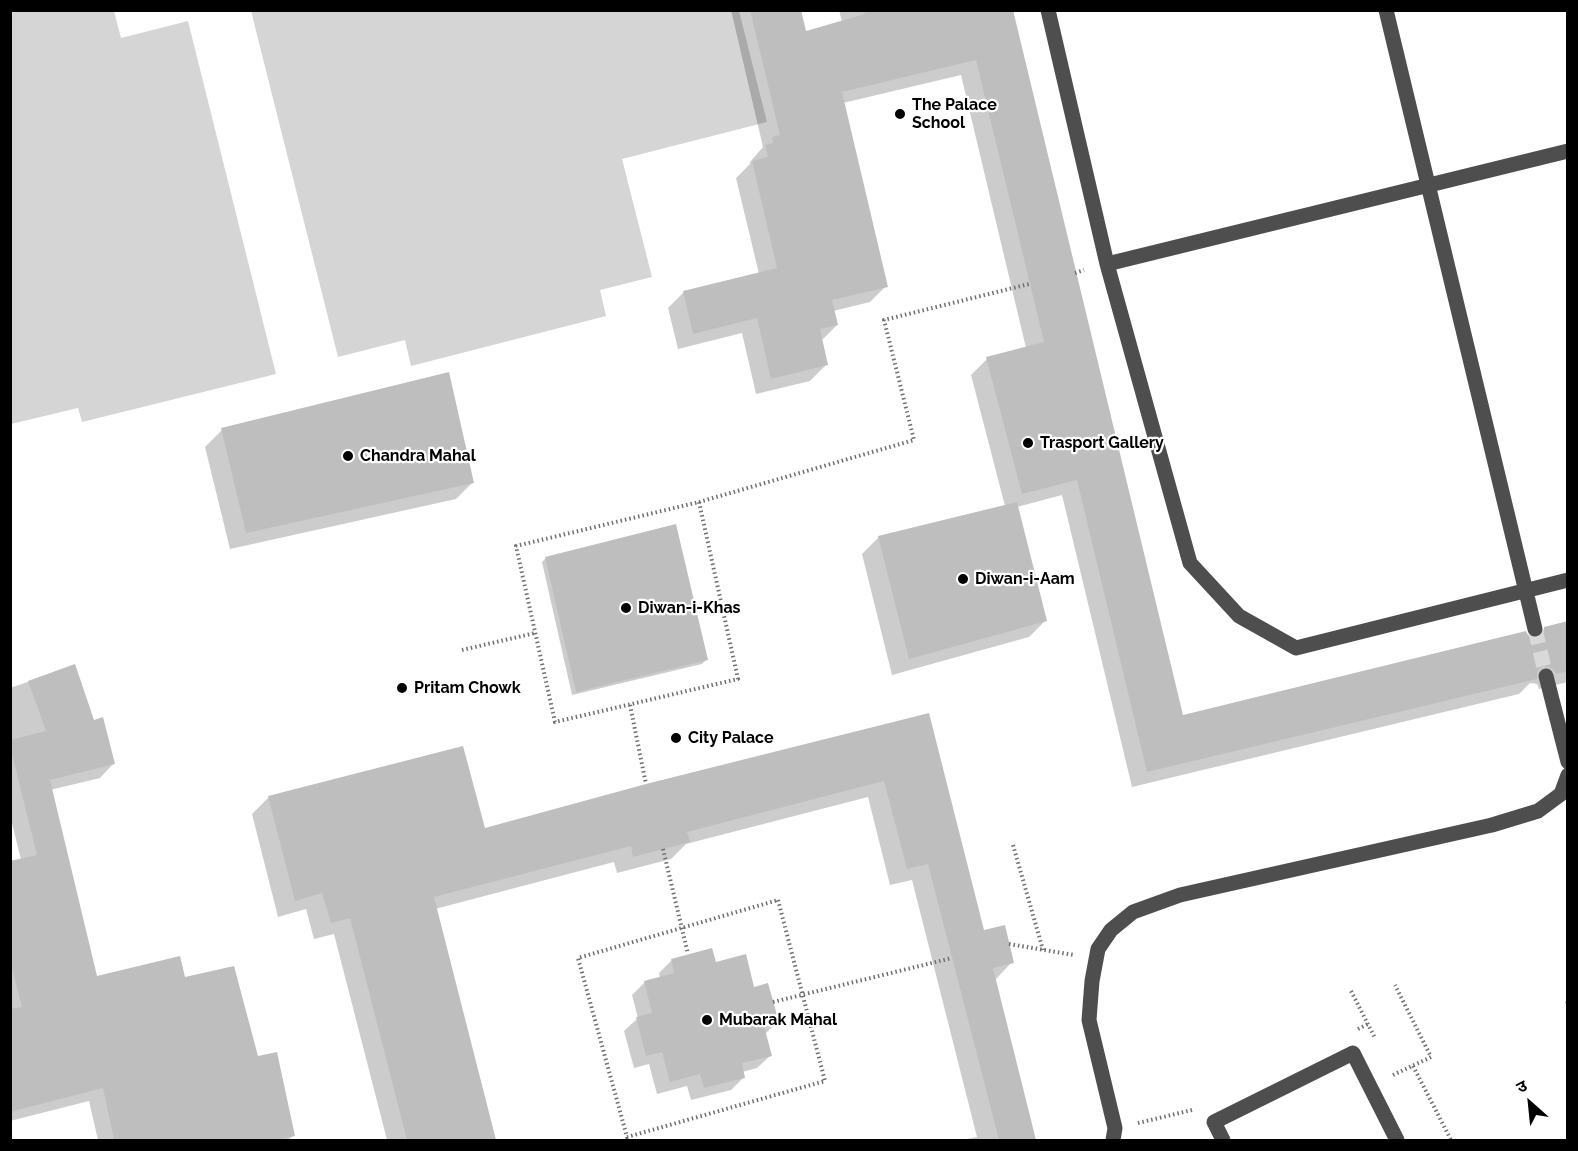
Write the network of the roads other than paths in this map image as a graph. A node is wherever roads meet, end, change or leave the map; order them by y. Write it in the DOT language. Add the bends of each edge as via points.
graph roads {
  1 [pos="1048,10"];
  2 [pos="1386,10"];
  3 [pos="1568,151"];
  4 [pos="1427,184"];
  5 [pos="1107,264"];
  6 [pos="1568,580"];
  7 [pos="1525,591"];
  8 [pos="1534,629"];
  9 [pos="1546,676"];
  10 [pos="1568,762"];
  11 [pos="1568,775"];
  12 [pos="1564,794"];
  13 [pos="1113,1140"];
  14 [pos="1223,1140"];
  15 [pos="1397,1140"];
  1 -- 5 [label="street"];
  2 -- 4 [label="street"];
  3 -- 4 [label="street"];
  4 -- 5 [label="street"];
  4 -- 7 [label="street"];
  5 -- 7 [label="street" via="1190,563 1239,616 1296,648"];
  6 -- 7 [label="street"];
  7 -- 8 [label="street"];
  9 -- 10 [label="street"];
  11 -- 12 [label="street"];
  12 -- 13 [label="street" via="1538,811 1492,825 1180,895 1133,912 1111,930 1098,949 1092,981 1089,1020 1115,1128"];
  14 -- 15 [label="street" via="1214,1122 1353,1053"];
}
